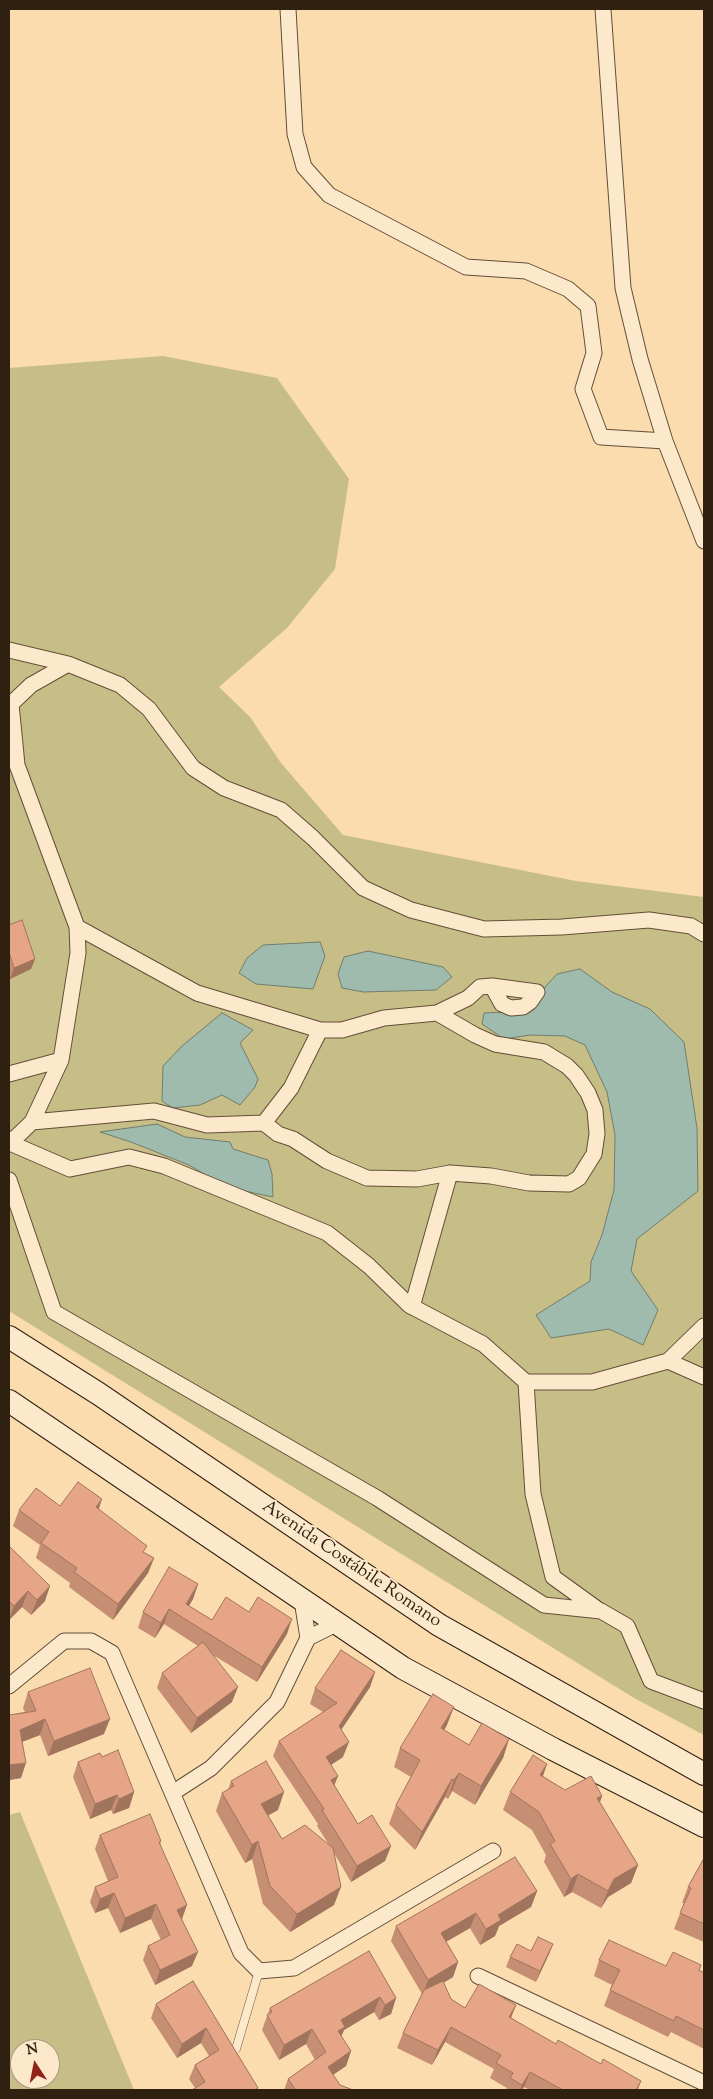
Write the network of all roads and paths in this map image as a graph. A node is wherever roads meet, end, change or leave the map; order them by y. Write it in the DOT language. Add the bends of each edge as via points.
graph roads {
  1 [pos="288,9"];
  2 [pos="603,9"];
  3 [pos="665,441"];
  4 [pos="704,541"];
  5 [pos="9,650"];
  6 [pos="68,664"];
  7 [pos="77,927"];
  8 [pos="704,934"];
  9 [pos="492,986"];
  10 [pos="437,1013"];
  11 [pos="320,1030"];
  12 [pos="61,1060"];
  13 [pos="9,1074"];
  14 [pos="32,1122"];
  15 [pos="264,1123"];
  16 [pos="9,1142"];
  17 [pos="450,1173"];
  18 [pos="9,1180"];
  19 [pos="412,1307"];
  20 [pos="704,1326"];
  21 [pos="9,1337"];
  22 [pos="668,1361"];
  23 [pos="704,1377"];
  24 [pos="526,1382"];
  25 [pos="9,1401"];
  26 [pos="302,1600"];
  27 [pos="601,1611"];
  28 [pos="338,1623"];
  29 [pos="308,1638"];
  30 [pos="9,1686"];
  31 [pos="704,1701"];
  32 [pos="704,1774"];
  33 [pos="174,1792"];
  34 [pos="703,1821"];
  35 [pos="493,1851"];
  36 [pos="259,1971"];
  37 [pos="478,1976"];
  38 [pos="236,2049"];
  39 [pos="704,2083"];
  1 -- 3 [label="street" via="295,134 304,167 329,195 466,267 526,270 568,289 588,306 594,353 583,388 601,436"];
  2 -- 3 [label="street" via="623,288"];
  3 -- 4 [label="street"];
  5 -- 6 [label="street"];
  6 -- 7 [label="street" via="31,685 11,704 17,765"];
  6 -- 8 [label="street" via="120,685 149,709 193,768 224,788 281,810 363,888 411,910 484,929 649,920 691,926"];
  7 -- 11 [label="street" via="197,993"];
  7 -- 12 [label="street" via="78,953"];
  9 -- 10 [label="street" via="480,987 468,998"];
  10 -- 11 [label="street" via="384,1018 342,1030"];
  10 -- 17 [label="street" via="488,1041 520,1050 544,1052 567,1066 588,1093 595,1110 597,1134 594,1154 579,1178 569,1184 529,1183"];
  11 -- 15 [label="street" via="291,1088"];
  12 -- 13 [label="street"];
  12 -- 14 [label="street"];
  14 -- 15 [label="street" via="154,1111 207,1125"];
  14 -- 16 [label="street"];
  15 -- 17 [label="street" via="328,1161 367,1178 417,1179"];
  16 -- 19 [label="street" via="70,1169 129,1157 164,1166 327,1233 369,1266"];
  17 -- 19 [label="street"];
  18 -- 27 [label="street" via="54,1312 377,1498 544,1605"];
  19 -- 24 [label="street" via="483,1344"];
  20 -- 22 [label="street"];
  21 -- 32 [label="main road, Avenida Costábile Romano" via="100,1394 439,1626"];
  22 -- 23 [label="street"];
  22 -- 24 [label="street" via="592,1382"];
  24 -- 27 [label="street" via="533,1494 553,1577"];
  25 -- 26 [label="main road"];
  26 -- 28 [label="main road"];
  26 -- 29 [label="street"];
  27 -- 31 [label="street" via="628,1626 651,1681"];
  28 -- 29 [label="street"];
  28 -- 34 [label="main road" via="402,1668 553,1749"];
  29 -- 33 [label="street" via="277,1702 211,1768"];
  30 -- 33 [label="street" via="64,1641 91,1641 112,1653"];
  33 -- 36 [label="street" via="241,1953"];
  35 -- 36 [label="street" via="294,1968"];
  36 -- 38 [label="lane"];
  37 -- 39 [label="street"];
}
